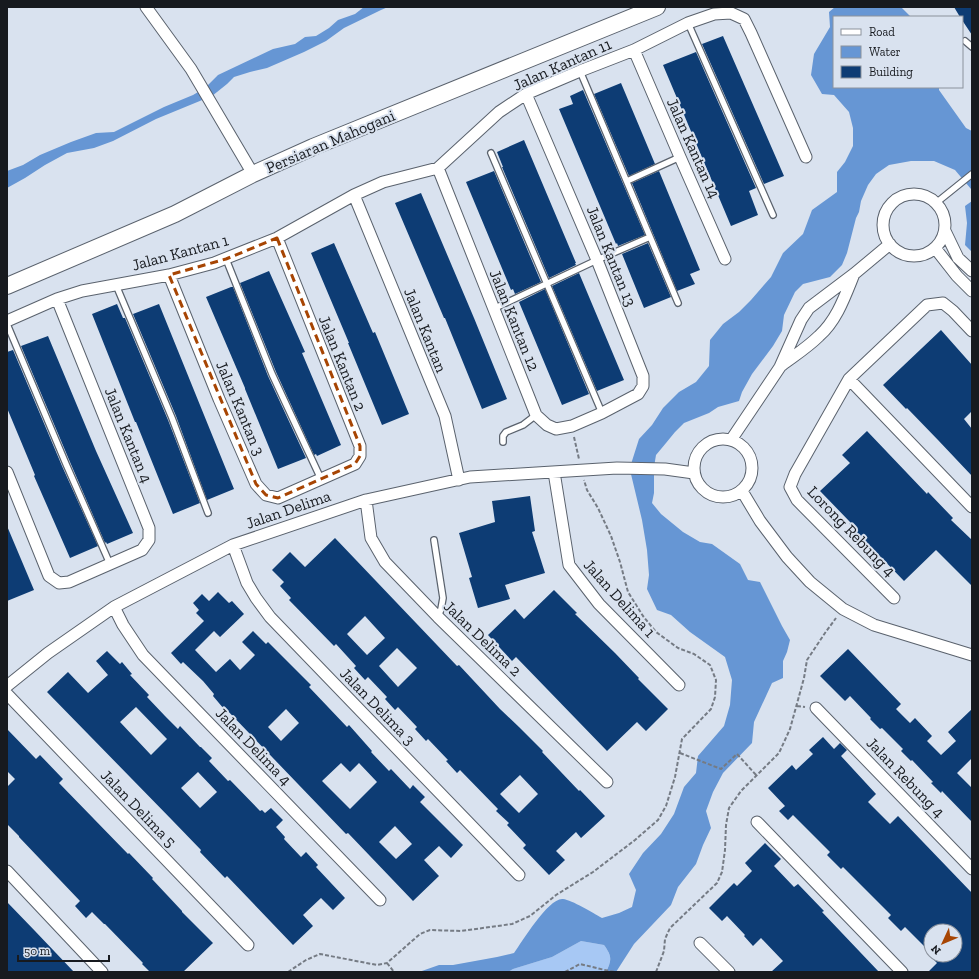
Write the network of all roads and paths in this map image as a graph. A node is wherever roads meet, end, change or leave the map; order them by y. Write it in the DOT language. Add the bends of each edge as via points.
graph roads {
  1 [pos="146,7"];
  2 [pos="657,7"];
  3 [pos="688,23"];
  4 [pos="965,41"];
  5 [pos="972,47"];
  6 [pos="634,50"];
  7 [pos="580,71"];
  8 [pos="526,94"];
  9 [pos="491,153"];
  10 [pos="680,157"];
  11 [pos="806,157"];
  12 [pos="438,168"];
  13 [pos="253,174"];
  14 [pos="972,174"];
  15 [pos="627,181"];
  16 [pos="354,195"];
  17 [pos="936,203"];
  18 [pos="773,214"];
  19 [pos="945,231"];
  20 [pos="650,237"];
  21 [pos="276,238"];
  22 [pos="890,244"];
  23 [pos="935,248"];
  24 [pos="226,259"];
  25 [pos="725,259"];
  26 [pos="597,260"];
  27 [pos="972,271"];
  28 [pos="854,274"];
  29 [pos="169,275"];
  30 [pos="116,284"];
  31 [pos="546,284"];
  32 [pos="7,286"];
  33 [pos="972,291"];
  34 [pos="57,298"];
  35 [pos="678,303"];
  36 [pos="493,309"];
  37 [pos="7,321"];
  38 [pos="7,324"];
  39 [pos="972,331"];
  40 [pos="780,367"];
  41 [pos="849,379"];
  42 [pos="602,413"];
  43 [pos="536,415"];
  44 [pos="572,426"];
  45 [pos="731,440"];
  46 [pos="503,442"];
  47 [pos="582,470"];
  48 [pos="7,472"];
  49 [pos="554,472"];
  50 [pos="694,473"];
  51 [pos="321,479"];
  52 [pos="459,480"];
  53 [pos="742,491"];
  54 [pos="366,500"];
  55 [pos="972,507"];
  56 [pos="208,513"];
  57 [pos="434,540"];
  58 [pos="233,545"];
  59 [pos="110,564"];
  60 [pos="894,598"];
  61 [pos="114,607"];
  62 [pos="843,609"];
  63 [pos="438,617"];
  64 [pos="972,655"];
  65 [pos="679,685"];
  66 [pos="7,686"];
  67 [pos="7,694"];
  68 [pos="816,708"];
  69 [pos="680,753"];
  70 [pos="757,776"];
  71 [pos="607,782"];
  72 [pos="757,822"];
  73 [pos="972,869"];
  74 [pos="7,871"];
  75 [pos="519,875"];
  76 [pos="380,900"];
  77 [pos="700,943"];
  78 [pos="248,945"];
  79 [pos="387,963"];
  80 [pos="610,971"];
  81 [pos="102,972"];
  82 [pos="288,972"];
  83 [pos="394,972"];
  84 [pos="565,972"];
  85 [pos="617,972"];
  86 [pos="656,972"];
  87 [pos="729,972"];
  88 [pos="902,972"];
  1 -- 13 [label="street" via="191,69"];
  2 -- 13 [label="main road, Persiaran Mahogani" via="313,147"];
  3 -- 6 [label="street, Jalan Kantan 11"];
  3 -- 11 [label="street, Jalan Kantan 11" via="714,14 731,13 744,19"];
  3 -- 18 [label="lane"];
  4 -- 5 [label="lane"];
  6 -- 7 [label="street, Jalan Kantan 11"];
  6 -- 10 [label="street, Jalan Kantan 14"];
  7 -- 8 [label="street, Jalan Kantan 11"];
  7 -- 15 [label="lane"];
  8 -- 12 [label="street, Jalan Kantan 11" via="499,112"];
  8 -- 26 [label="street, Jalan Kantan 13"];
  9 -- 31 [label="lane"];
  10 -- 15 [label="lane"];
  10 -- 25 [label="street, Jalan Kantan 14"];
  12 -- 16 [label="street, Jalan Kantan 11" via="383,182"];
  12 -- 36 [label="street, Jalan Kantan 12"];
  13 -- 32 [label="main road, Persiaran Mahogani" via="175,214"];
  14 -- 17 [label="lane"];
  15 -- 20 [label="lane"];
  16 -- 21 [label="street, Jalan Kantan 1"];
  16 -- 52 [label="street, Jalan Kantan" via="444,416"];
  17 -- 19 [label="street" via="942,211"];
  17 -- 22 [label="street" via="928,197 908,194 890,205 883,224 884,235"];
  19 -- 23 [label="street"];
  19 -- 27 [label="street" via="958,258"];
  20 -- 26 [label="lane"];
  20 -- 35 [label="lane"];
  21 -- 24 [label="street, Jalan Kantan 1"];
  21 -- 51 [label="street, Jalan Kantan 2" via="360,446 360,456 355,464"];
  22 -- 23 [label="street" via="897,251 917,256 927,254"];
  22 -- 28 [label="street"];
  23 -- 33 [label="street"];
  24 -- 29 [label="street, Jalan Kantan 1"];
  24 -- 51 [label="lane" via="272,374"];
  26 -- 31 [label="lane"];
  26 -- 42 [label="street, Jalan Kantan 13" via="643,376 643,386 638,394"];
  28 -- 40 [label="street" via="842,303 820,336"];
  28 -- 40 [label="street" via="809,308"];
  29 -- 30 [label="street, Jalan Kantan 1"];
  29 -- 51 [label="street, Jalan Kantan 3" via="256,484 266,495 278,498"];
  30 -- 34 [label="street, Jalan Kantan 1"];
  30 -- 56 [label="lane" via="172,418"];
  31 -- 36 [label="lane"];
  31 -- 42 [label="lane"];
  34 -- 37 [label="street, Jalan Kantan 1"];
  34 -- 59 [label="street, Jalan Kantan 4" via="149,528 149,540 142,550"];
  36 -- 43 [label="street, Jalan Kantan 12"];
  38 -- 59 [label="lane"];
  39 -- 41 [label="street" via="943,303 927,305"];
  40 -- 45 [label="street"];
  41 -- 55 [label="street"];
  41 -- 60 [label="street, Lorong Rebung 4" via="790,487 797,500"];
  42 -- 44 [label="street"];
  43 -- 44 [label="street" via="556,429"];
  43 -- 46 [label="lane" via="523,425 506,432"];
  44 -- 47 [label="path"];
  45 -- 50 [label="street" via="712,441 704,446 694,463"];
  45 -- 53 [label="street" via="746,450 752,467 752,476"];
  47 -- 49 [label="street, Jalan Delima"];
  47 -- 50 [label="street, Jalan Delima" via="665,469"];
  47 -- 69 [label="path" via="587,490 611,536 628,592 643,616 656,632 678,648 710,664 716,680 711,709 682,739"];
  48 -- 59 [label="street, Jalan Kantan 4" via="48,576 59,583 69,582"];
  49 -- 52 [label="street, Jalan Delima" via="470,477"];
  49 -- 65 [label="street, Jalan Delima 1" via="569,565 599,604"];
  50 -- 53 [label="street" via="704,490 713,496 723,498"];
  52 -- 54 [label="street, Jalan Delima"];
  53 -- 62 [label="street" via="760,521 787,557 810,582"];
  54 -- 58 [label="street, Jalan Delima"];
  54 -- 63 [label="street, Jalan Delima 2" via="372,538 385,562"];
  57 -- 63 [label="lane" via="442,598"];
  58 -- 61 [label="street, Jalan Delima"];
  58 -- 75 [label="street, Jalan Delima 3" via="247,583 270,617"];
  61 -- 66 [label="street, Jalan Delima" via="48,653"];
  61 -- 76 [label="street, Jalan Delima 4" via="143,655"];
  62 -- 64 [label="street" via="874,625"];
  62 -- 70 [label="path" via="807,660 790,729 779,753"];
  63 -- 71 [label="street, Jalan Delima 2"];
  67 -- 78 [label="street, Jalan Delima 5"];
  68 -- 73 [label="street, Jalan Rebung 4"];
  69 -- 70 [label="path" via="722,769 737,754"];
  69 -- 79 [label="path" via="666,806 658,820 593,872 556,895 530,916 512,924 461,931 430,930 420,934"];
  70 -- 86 [label="path" via="729,808 722,872 716,883 670,928"];
  72 -- 88 [label="street"];
  74 -- 81 [label="street"];
  77 -- 87 [label="street"];
  79 -- 82 [label="path" via="377,965 320,954"];
  79 -- 83 [label="path"];
  80 -- 84 [label="path" via="580,964"];
  80 -- 85 [label="path"];
}
